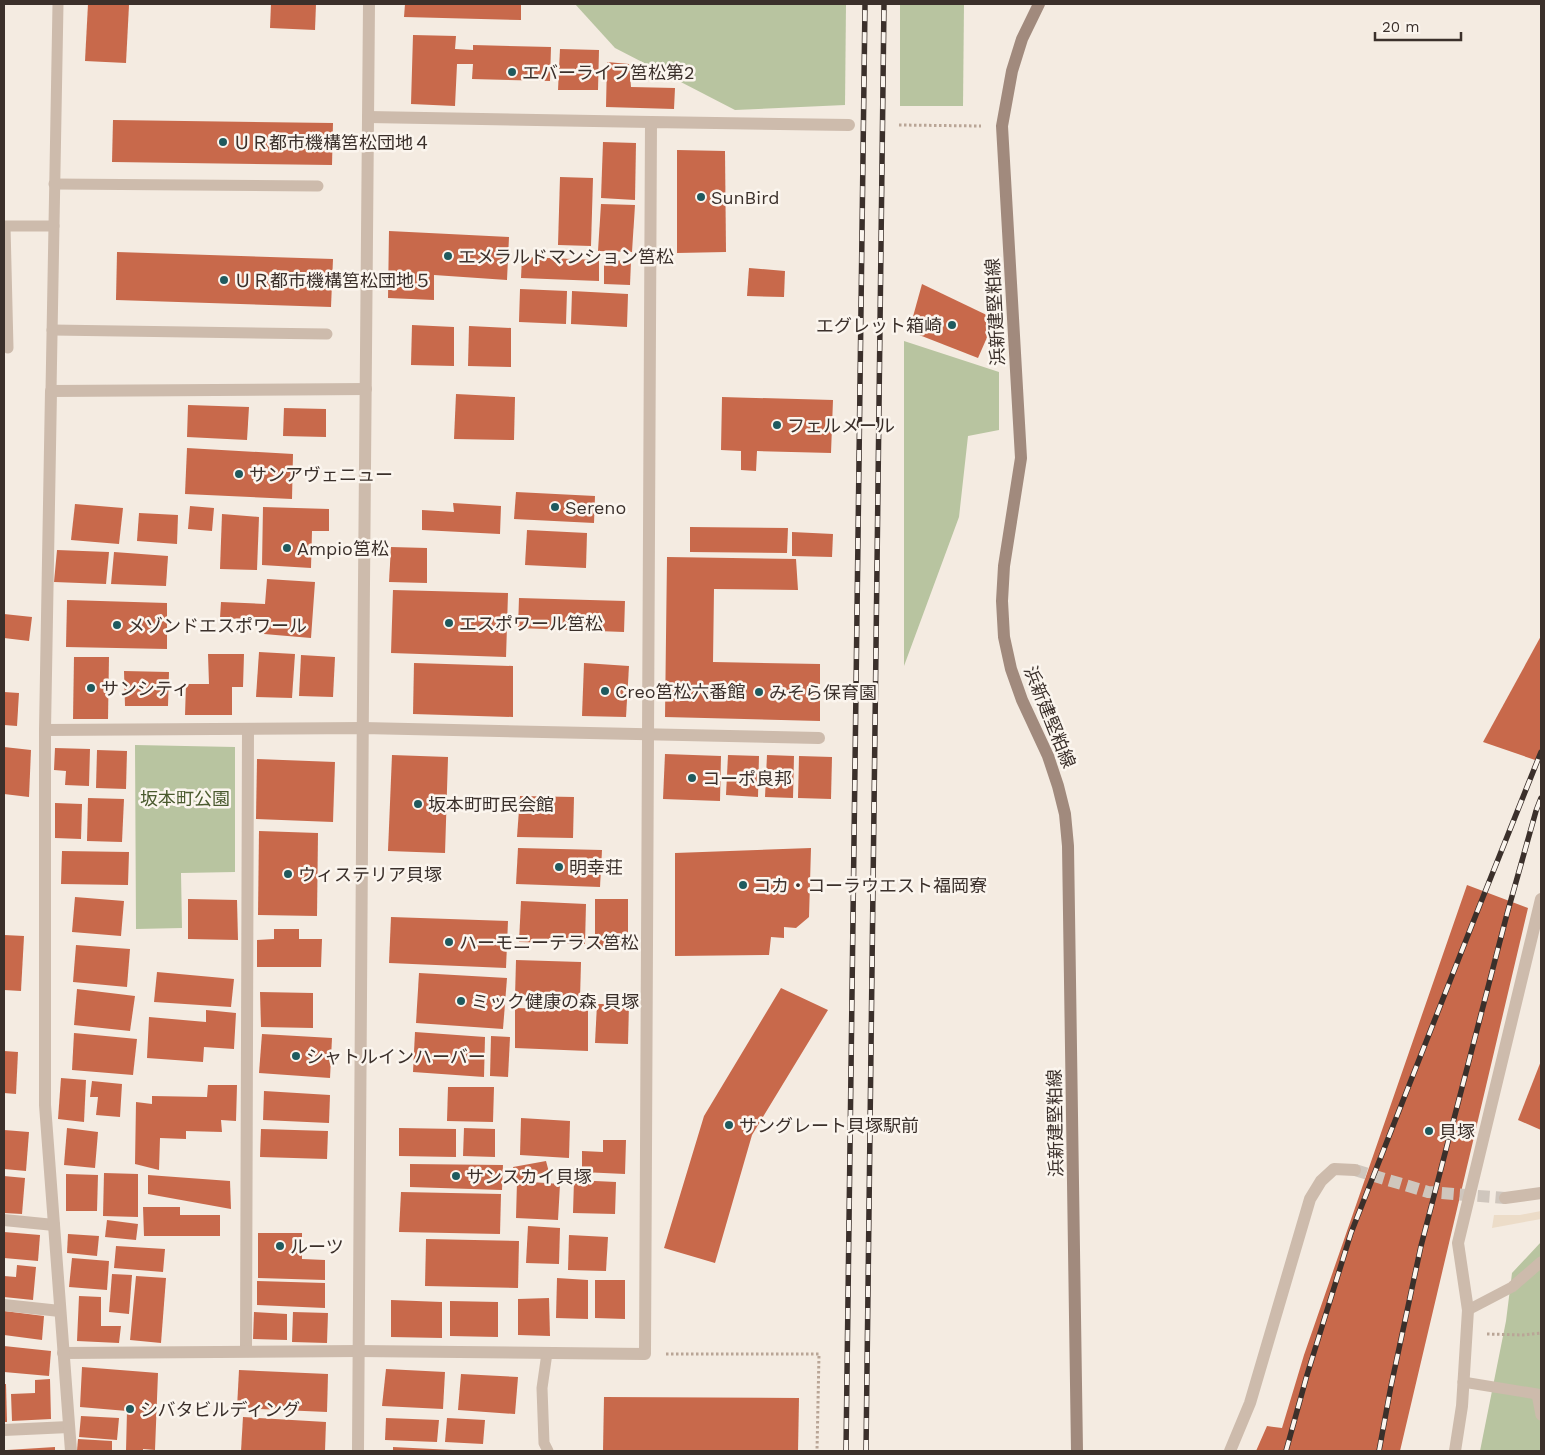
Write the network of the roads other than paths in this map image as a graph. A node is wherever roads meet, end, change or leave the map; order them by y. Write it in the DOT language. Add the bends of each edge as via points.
graph roads {
  1 [pos="58,4"];
  2 [pos="369,4"];
  3 [pos="1038,4"];
  4 [pos="368,117"];
  5 [pos="651,122"];
  6 [pos="849,125"];
  7 [pos="54,184"];
  8 [pos="318,186"];
  9 [pos="54,226"];
  10 [pos="52,330"];
  11 [pos="327,334"];
  12 [pos="8,348"];
  13 [pos="366,389"];
  14 [pos="50,391"];
  15 [pos="248,728"];
  16 [pos="363,728"];
  17 [pos="45,730"];
  18 [pos="648,733"];
  19 [pos="819,738"];
  20 [pos="1541,899"];
  21 [pos="1356,1170"];
  22 [pos="1541,1193"];
  23 [pos="1506,1198"];
  24 [pos="4,1220"];
  25 [pos="54,1225"];
  26 [pos="1541,1262"];
  27 [pos="4,1305"];
  28 [pos="1468,1310"];
  29 [pos="60,1311"];
  30 [pos="358,1351"];
  31 [pos="246,1352"];
  32 [pos="64,1353"];
  33 [pos="547,1353"];
  34 [pos="1463,1382"];
  35 [pos="1541,1415"];
  36 [pos="69,1427"];
  37 [pos="4,1430"];
  38 [pos="1454,1448"];
  39 [pos="71,1451"];
  40 [pos="358,1451"];
  41 [pos="548,1451"];
  42 [pos="1077,1451"];
  43 [pos="1230,1451"];
  1 -- 7 [label="lane"];
  2 -- 4 [label="street"];
  3 -- 42 [label="main road, 浜新建堅粕線" via="1012,71 1002,126 1021,458 1004,566 1002,601 1004,637 1011,669 1058,786 1068,846"];
  4 -- 5 [label="street"];
  4 -- 13 [label="street"];
  5 -- 6 [label="street"];
  5 -- 18 [label="street"];
  7 -- 8 [label="lane"];
  7 -- 9 [label="lane"];
  9 -- 10 [label="lane"];
  9 -- 12 [label="lane" via="5,226"];
  10 -- 11 [label="lane"];
  10 -- 14 [label="lane"];
  13 -- 14 [label="street"];
  13 -- 16 [label="street"];
  14 -- 17 [label="street"];
  15 -- 16 [label="street"];
  15 -- 17 [label="street"];
  15 -- 31 [label="street"];
  16 -- 18 [label="street"];
  16 -- 30 [label="street"];
  17 -- 25 [label="street" via="45,1105"];
  18 -- 19 [label="street"];
  18 -- 33 [label="street" via="645,1354"];
  20 -- 28 [label="street" via="1458,1243"];
  21 -- 43 [label="street" via="1334,1169 1321,1181 1310,1199 1250,1403"];
  22 -- 23 [label="street"];
  24 -- 25 [label="street"];
  25 -- 29 [label="street"];
  26 -- 28 [label="lane" via="1512,1287"];
  27 -- 29 [label="street"];
  28 -- 34 [label="street"];
  29 -- 32 [label="street"];
  30 -- 31 [label="street"];
  30 -- 33 [label="street"];
  30 -- 40 [label="street"];
  31 -- 32 [label="street"];
  32 -- 36 [label="street"];
  33 -- 41 [label="lane" via="542,1397 544,1443"];
  34 -- 35 [label="lane" via="1537,1394"];
  34 -- 38 [label="street"];
  36 -- 37 [label="street"];
  36 -- 39 [label="street"];
}
